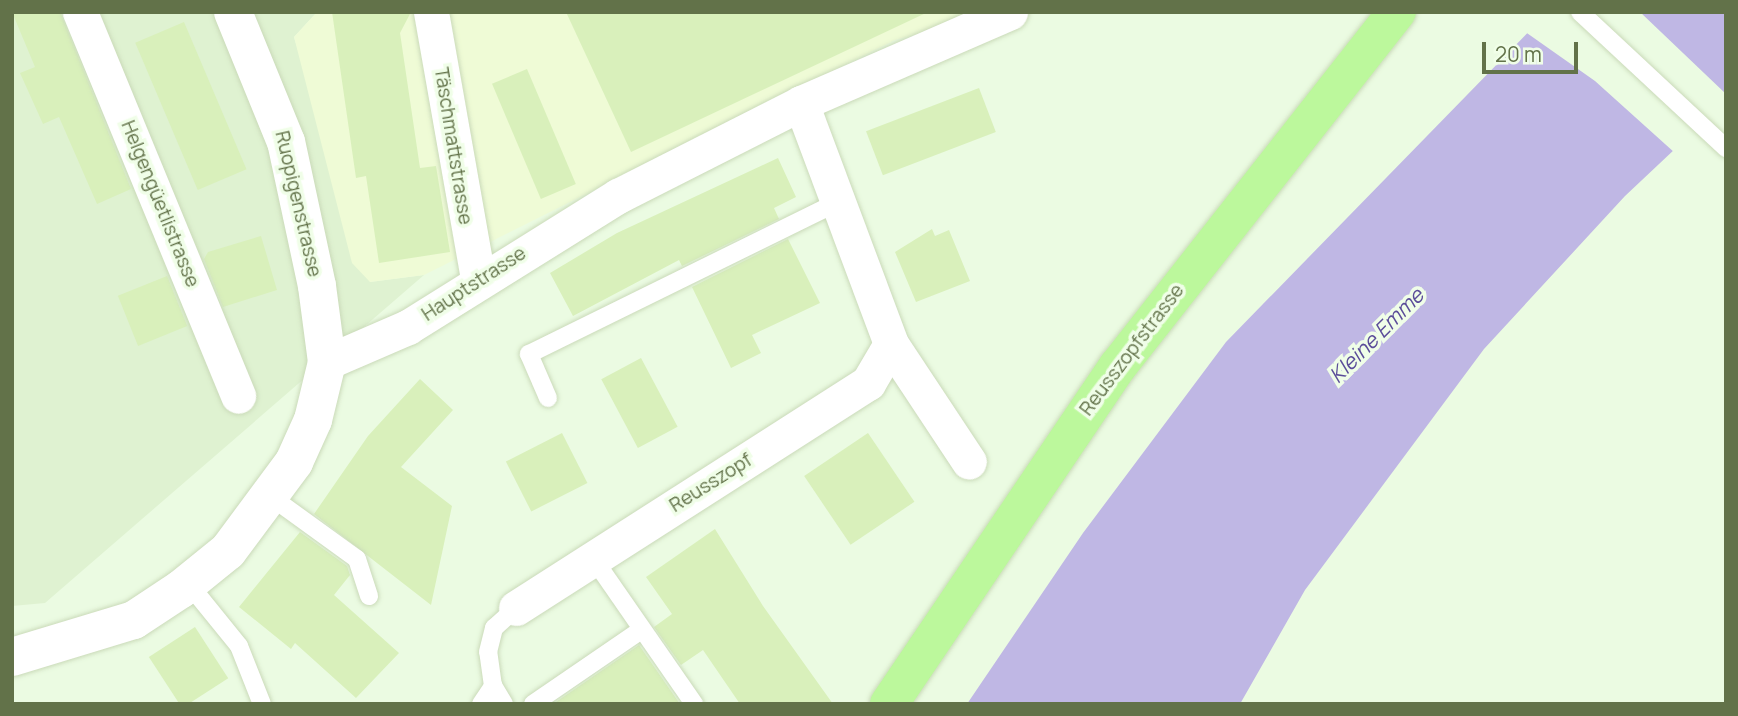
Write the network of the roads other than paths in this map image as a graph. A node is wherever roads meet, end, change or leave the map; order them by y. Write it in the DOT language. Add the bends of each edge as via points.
graph roads {
  1 [pos="80,12"];
  2 [pos="233,12"];
  3 [pos="431,12"];
  4 [pos="1010,12"];
  5 [pos="1397,12"];
  6 [pos="1580,12"];
  7 [pos="801,103"];
  8 [pos="1720,142"];
  9 [pos="840,201"];
  10 [pos="478,278"];
  11 [pos="891,344"];
  12 [pos="327,362"];
  13 [pos="238,396"];
  14 [pos="548,398"];
  15 [pos="970,463"];
  16 [pos="270,496"];
  17 [pos="593,558"];
  18 [pos="188,583"];
  19 [pos="369,596"];
  20 [pos="516,608"];
  21 [pos="641,630"];
  22 [pos="20,652"];
  23 [pos="493,686"];
  24 [pos="262,704"];
  25 [pos="481,704"];
  26 [pos="504,704"];
  27 [pos="533,704"];
  28 [pos="694,704"];
  29 [pos="889,704"];
  1 -- 13 [label="street, Helgengüetlistrasse"];
  2 -- 12 [label="street, Ruopigenstrasse" via="286,142"];
  3 -- 10 [label="street, Täschmattstrasse"];
  4 -- 7 [label="street, Hauptstrasse"];
  5 -- 29 [label="main road, Reusszopfstrasse" via="1118,366"];
  6 -- 8 [label="lane"];
  7 -- 9 [label="street"];
  7 -- 10 [label="street, Hauptstrasse" via="618,195"];
  9 -- 11 [label="street"];
  9 -- 14 [label="lane" via="529,354"];
  10 -- 12 [label="street, Hauptstrasse" via="408,327"];
  11 -- 15 [label="street"];
  11 -- 17 [label="street, Reusszopf" via="868,383"];
  12 -- 16 [label="street" via="305,442"];
  16 -- 18 [label="street" via="228,551"];
  16 -- 19 [label="lane" via="357,559"];
  17 -- 20 [label="street, Reusszopf"];
  17 -- 21 [label="lane"];
  18 -- 22 [label="street" via="134,620"];
  18 -- 24 [label="lane" via="239,646"];
  20 -- 23 [label="lane" via="494,628 488,652"];
  21 -- 27 [label="lane"];
  21 -- 28 [label="lane"];
  23 -- 25 [label="lane"];
  23 -- 26 [label="lane"];
}
